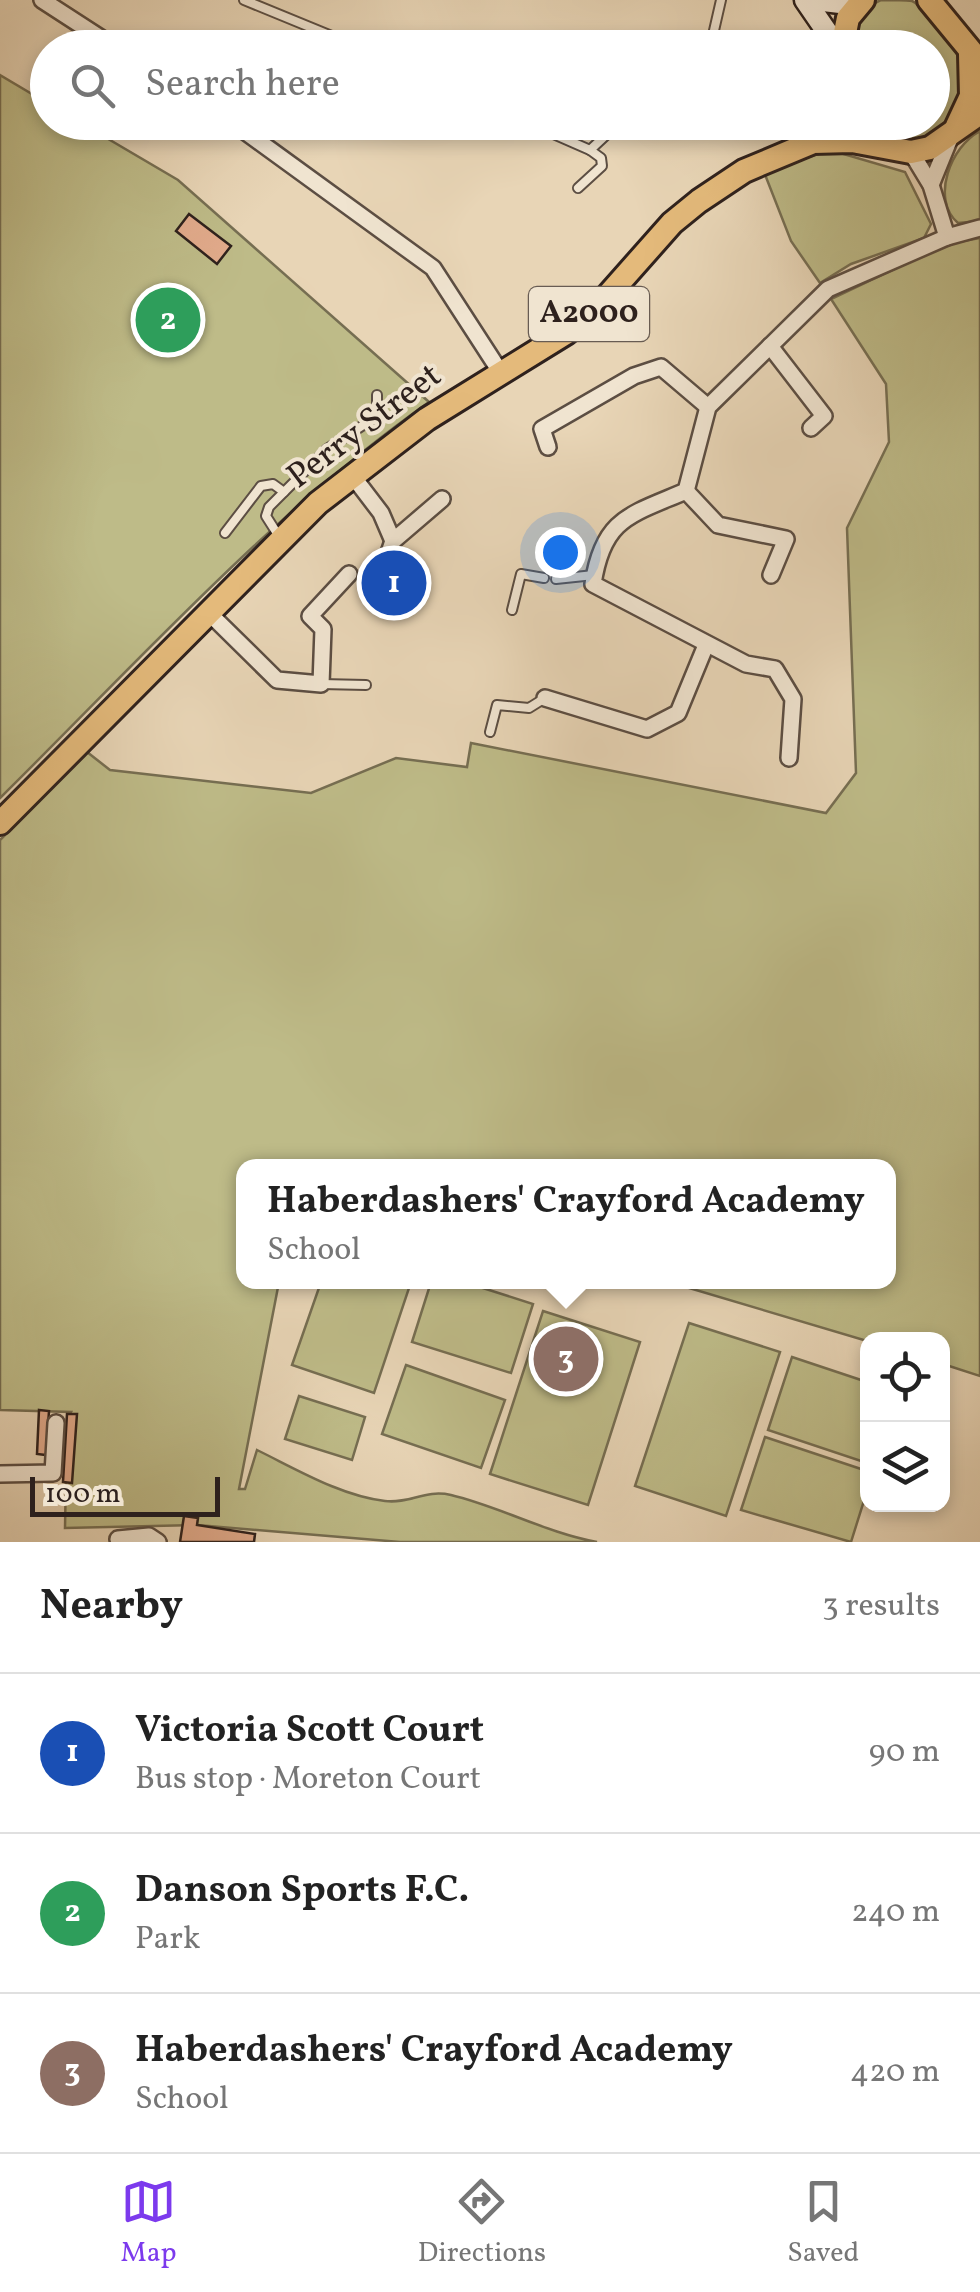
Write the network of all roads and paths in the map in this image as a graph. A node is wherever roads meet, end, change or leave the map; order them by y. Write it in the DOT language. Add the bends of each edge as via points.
graph roads {
  1 [pos="42,0"];
  2 [pos="244,0"];
  3 [pos="722,0"];
  4 [pos="806,0"];
  5 [pos="815,0"];
  6 [pos="929,0"];
  7 [pos="860,2"];
  8 [pos="88,30"];
  9 [pos="317,30"];
  10 [pos="714,30"];
  11 [pos="827,30"];
  12 [pos="845,30"];
  13 [pos="975,58"];
  14 [pos="980,113"];
  15 [pos="953,132"];
  16 [pos="950,133"];
  17 [pos="950,139"];
  18 [pos="257,140"];
  19 [pos="567,140"];
  20 [pos="601,140"];
  21 [pos="816,140"];
  22 [pos="873,140"];
  23 [pos="936,140"];
  24 [pos="950,140"];
  25 [pos="813,142"];
  26 [pos="877,146"];
  27 [pos="590,150"];
  28 [pos="910,152"];
  29 [pos="931,185"];
  30 [pos="578,188"];
  31 [pos="980,228"];
  32 [pos="947,237"];
  33 [pos="770,346"];
  34 [pos="501,373"];
  35 [pos="378,396"];
  36 [pos="708,406"];
  37 [pos="811,428"];
  38 [pos="548,447"];
  39 [pos="352,475"];
  40 [pos="686,491"];
  41 [pos="284,492"];
  42 [pos="442,499"];
  43 [pos="225,534"];
  44 [pos="280,538"];
  45 [pos="393,541"];
  46 [pos="349,574"];
  47 [pos="594,575"];
  48 [pos="771,576"];
  49 [pos="544,578"];
  50 [pos="556,579"];
  51 [pos="374,596"];
  52 [pos="512,610"];
  53 [pos="210,613"];
  54 [pos="706,645"];
  55 [pos="321,684"];
  56 [pos="366,685"];
  57 [pos="545,698"];
  58 [pos="490,732"];
  59 [pos="789,758"];
  60 [pos="0,823"];
  61 [pos="56,1423"];
  62 [pos="0,1474"];
  63 [pos="118,1539"];
  64 [pos="158,1542"];
  1 -- 8 [label="street"];
  2 -- 9 [label="lane"];
  3 -- 10 [label="lane"];
  4 -- 11 [label="street"];
  5 -- 7 [label="street"];
  6 -- 13 [label="main road"];
  7 -- 12 [label="main road"];
  13 -- 15 [label="main road" via="971,96"];
  14 -- 15 [label="main road"];
  15 -- 16 [label="main road"];
  15 -- 17 [label="street"];
  18 -- 34 [label="street" via="433,268"];
  19 -- 27 [label="lane"];
  20 -- 27 [label="lane"];
  21 -- 25 [label="main road, Perry Street / A2000"];
  22 -- 26 [label="main road"];
  23 -- 28 [label="main road"];
  24 -- 29 [label="street"];
  25 -- 26 [label="main road, Perry Street / A2000"];
  25 -- 34 [label="main road, Perry Street / A2000" via="744,171 698,201 595,310"];
  26 -- 28 [label="main road, Perry Street"];
  27 -- 30 [label="lane" via="602,166"];
  28 -- 29 [label="street"];
  29 -- 32 [label="street"];
  31 -- 32 [label="street"];
  32 -- 33 [label="street" via="828,289"];
  33 -- 36 [label="street"];
  33 -- 37 [label="street" via="824,416"];
  34 -- 39 [label="main road, Perry Street / A2000"];
  35 -- 41 [label="lane" via="378,416 328,449"];
  36 -- 38 [label="street" via="661,367 542,429"];
  36 -- 40 [label="street"];
  39 -- 44 [label="main road, Perry Street / A2000"];
  39 -- 45 [label="street"];
  40 -- 47 [label="street" via="618,520 598,549"];
  40 -- 48 [label="street" via="718,525 786,540"];
  41 -- 43 [label="lane" via="274,484 261,486"];
  41 -- 44 [label="lane" via="266,516"];
  42 -- 45 [label="street"];
  44 -- 53 [label="main road, Perry Street / A2000"];
  45 -- 51 [label="street"];
  46 -- 55 [label="street" via="310,616 322,629"];
  47 -- 50 [label="lane"];
  47 -- 54 [label="street" via="593,584"];
  49 -- 52 [label="lane" via="521,574"];
  53 -- 55 [label="street" via="277,680"];
  53 -- 60 [label="main road, Perry Street / A2000"];
  54 -- 57 [label="street" via="678,713 648,728"];
  54 -- 59 [label="street" via="775,669 793,699"];
  55 -- 56 [label="lane"];
  57 -- 58 [label="lane" via="529,708 497,705"];
  61 -- 62 [label="street" via="53,1473"];
  63 -- 64 [label="street" via="150,1536"];
}
